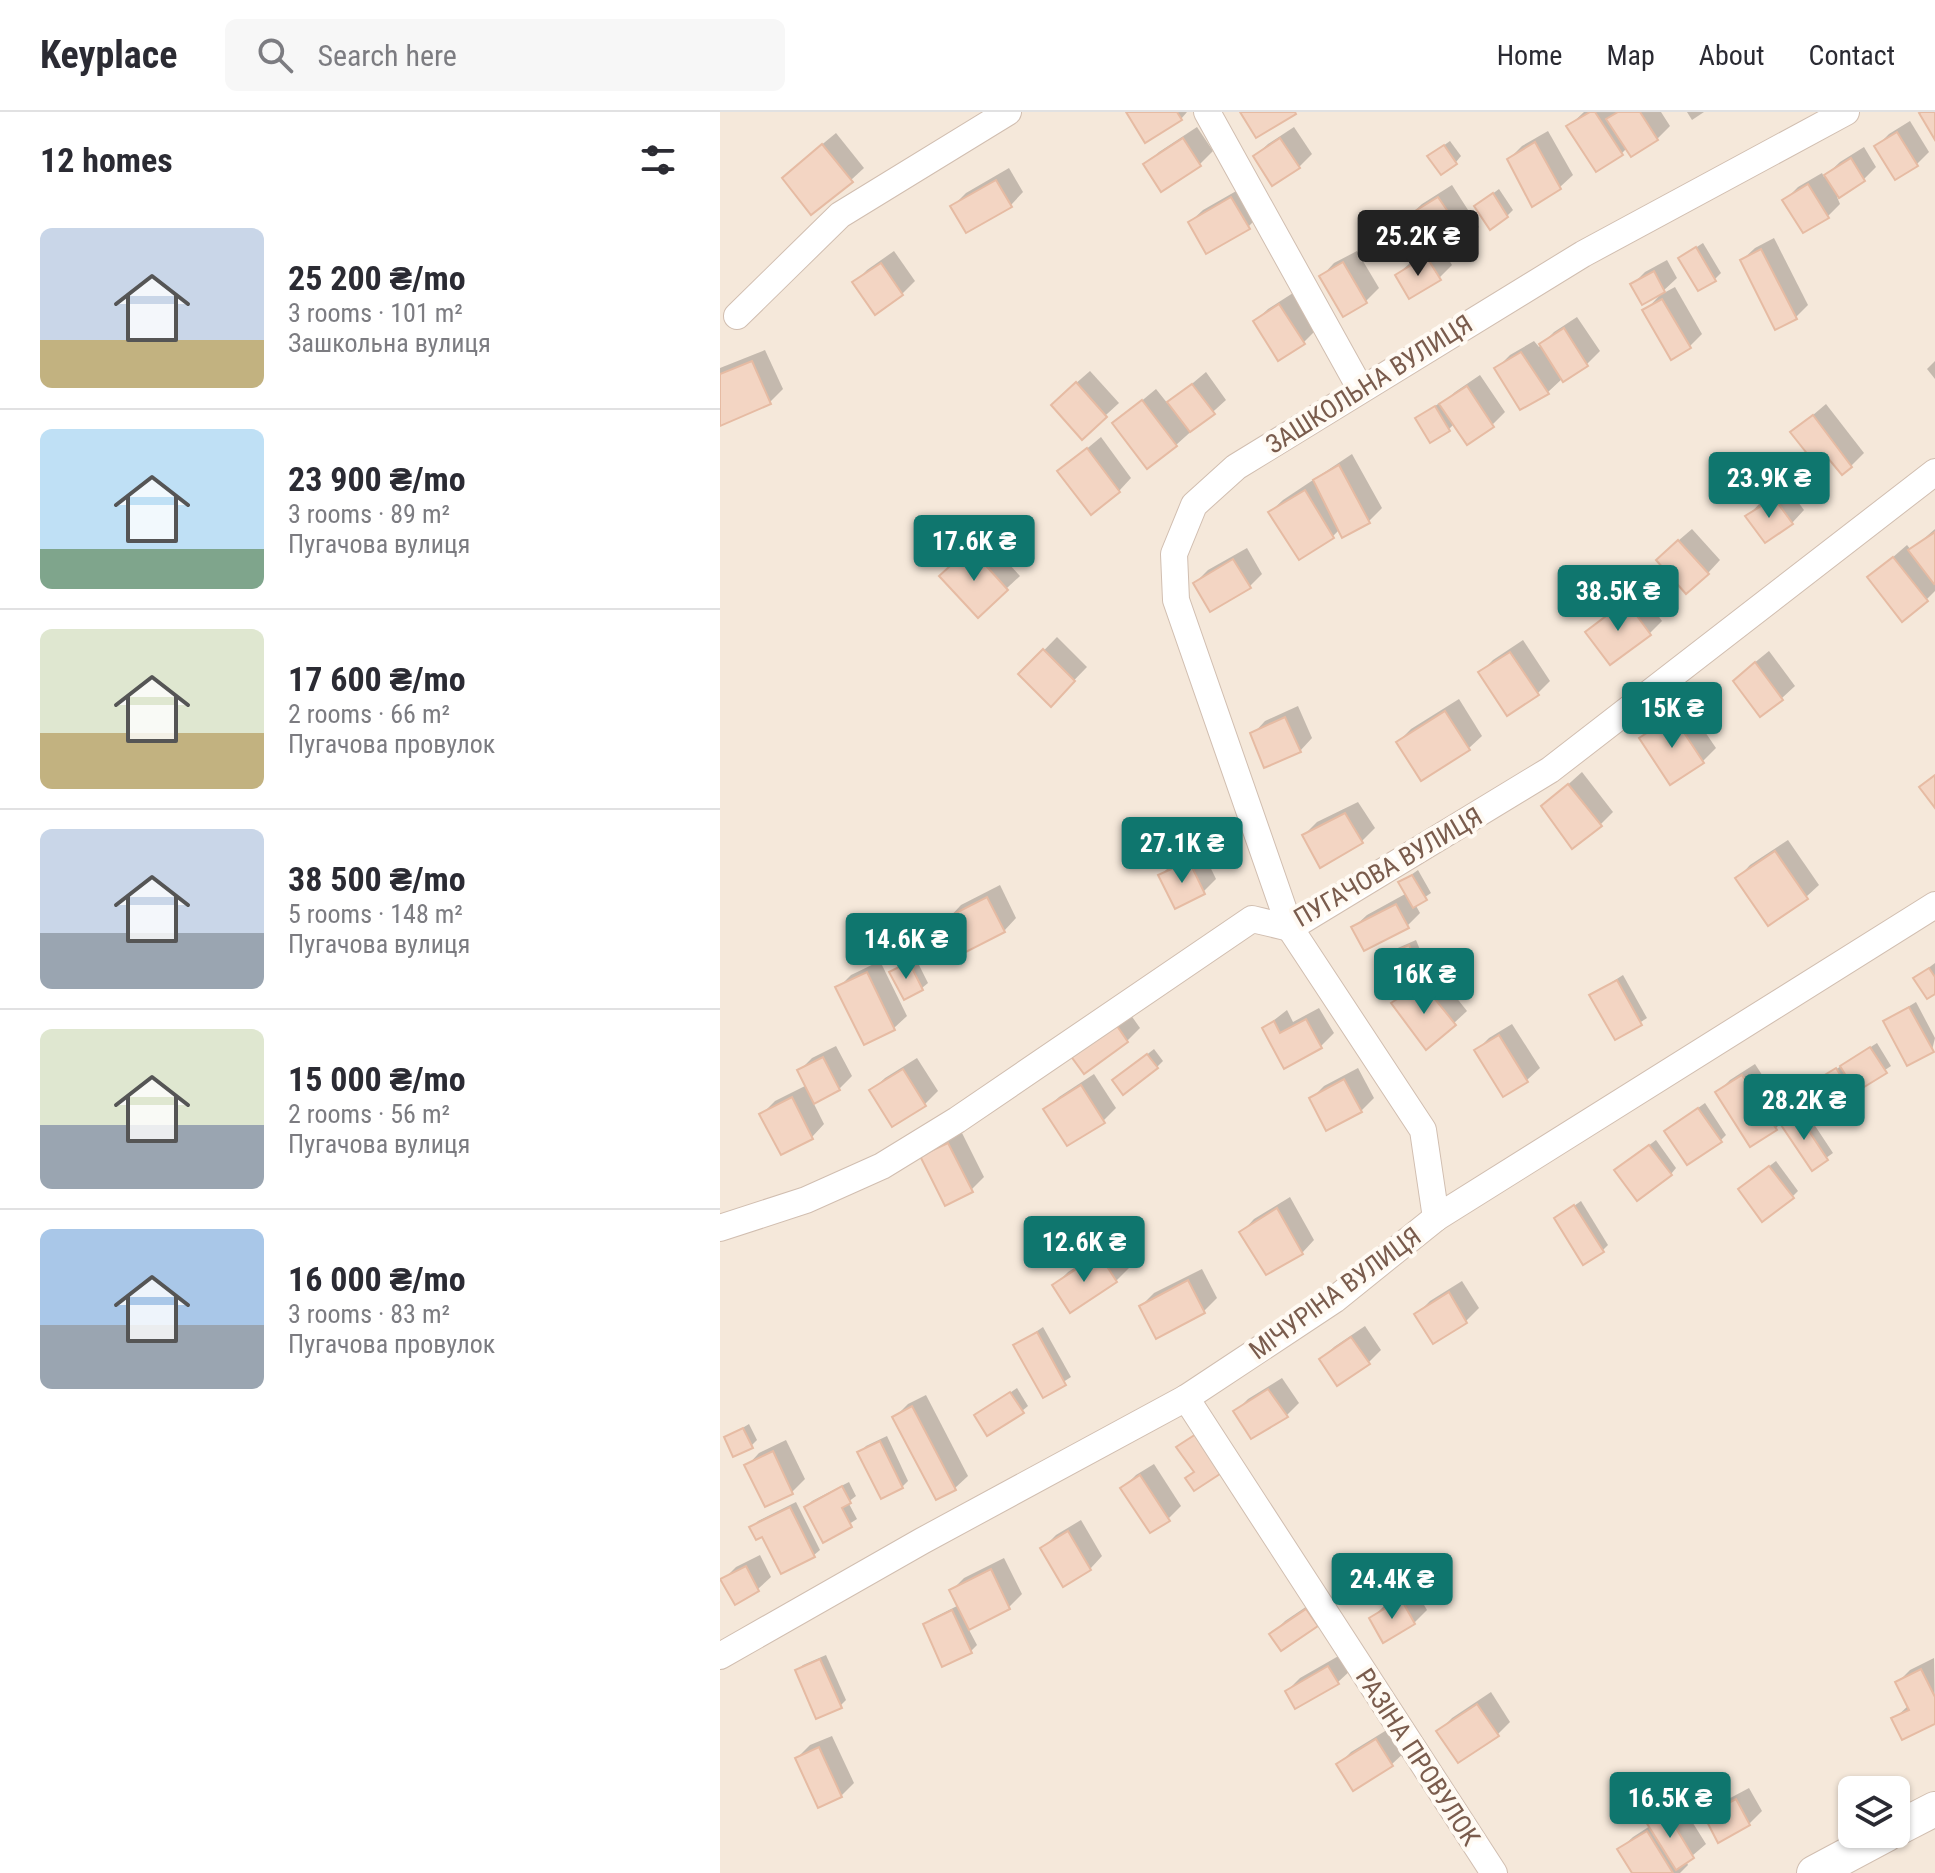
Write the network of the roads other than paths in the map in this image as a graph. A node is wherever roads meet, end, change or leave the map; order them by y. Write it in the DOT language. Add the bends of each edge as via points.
graph roads {
  1 [pos="1008,112"];
  2 [pos="1207,112"];
  3 [pos="1846,112"];
  4 [pos="737,316"];
  5 [pos="1360,388"];
  6 [pos="1935,472"];
  7 [pos="1935,905"];
  8 [pos="1290,928"];
  9 [pos="1436,1218"];
  10 [pos="720,1228"];
  11 [pos="1186,1398"];
  12 [pos="720,1656"];
  13 [pos="1935,1809"];
  14 [pos="1910,1822"];
  15 [pos="1861,1848"];
  16 [pos="1494,1873"];
  17 [pos="1814,1873"];
  1 -- 4 [label="street" via="840,215"];
  2 -- 5 [label="street"];
  3 -- 5 [label="street, ЗАШКОЛЬНА ВУЛИЦЯ" via="1583,254"];
  5 -- 8 [label="street, ЗАШКОЛЬНА ВУЛИЦЯ" via="1236,467 1194,505 1174,554 1176,600"];
  6 -- 8 [label="street, ПУГАЧОВА ВУЛИЦЯ" via="1550,770"];
  7 -- 9 [label="street, МІЧУРІНА ВУЛИЦЯ"];
  8 -- 9 [label="street" via="1423,1130"];
  8 -- 10 [label="street, ПУГАЧОВА ВУЛИЦЯ" via="1252,919 882,1166 806,1200"];
  9 -- 11 [label="street, МІЧУРІНА ВУЛИЦЯ" via="1334,1300"];
  11 -- 12 [label="street, МІЧУРІНА ВУЛИЦЯ"];
  11 -- 16 [label="street, РАЗІНА ПРОВУЛОК"];
  13 -- 14 [label="street"];
  15 -- 17 [label="street"];
}
